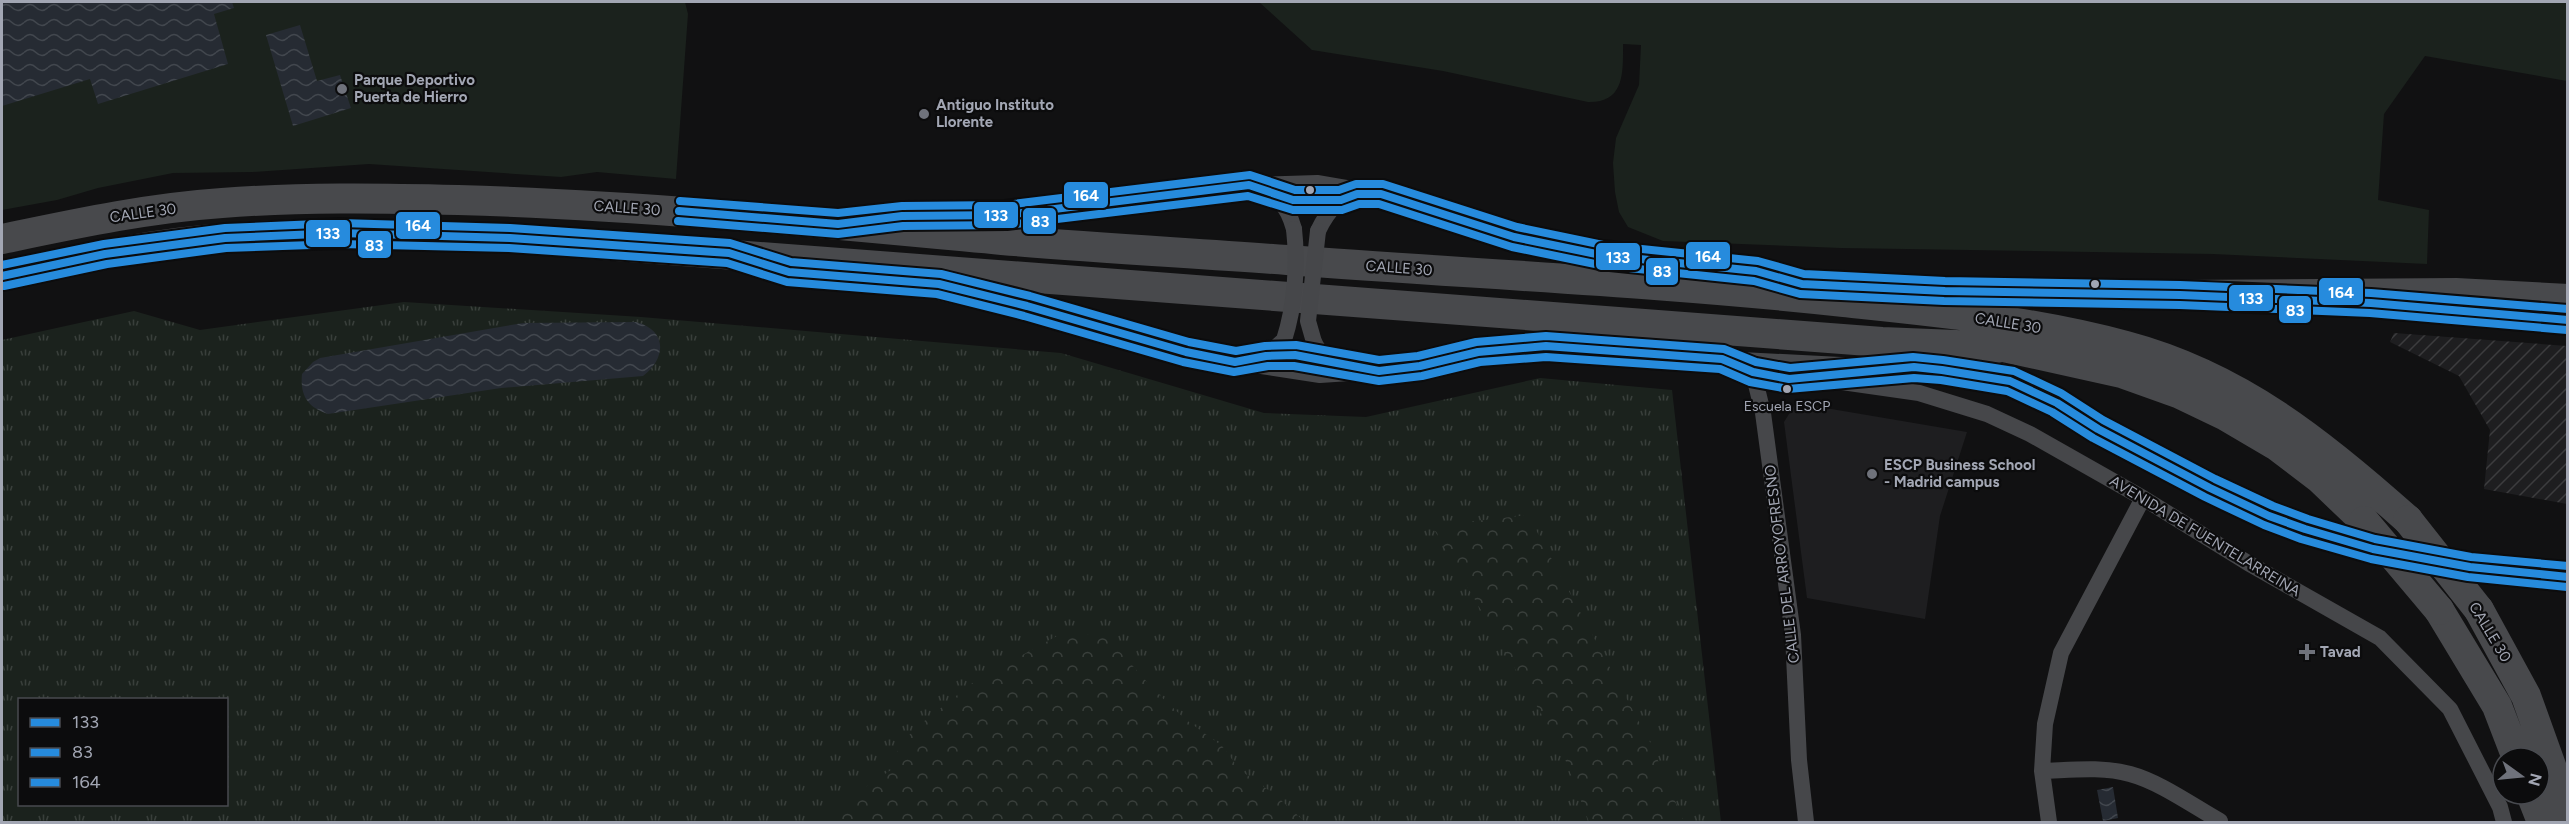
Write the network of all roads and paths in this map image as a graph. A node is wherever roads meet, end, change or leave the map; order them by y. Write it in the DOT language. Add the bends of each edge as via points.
graph roads {
  1 [pos="1249,185"];
  2 [pos="1381,194"];
  3 [pos="902,216"];
  4 [pos="838,224"];
  5 [pos="2,239"];
  6 [pos="729,253"];
  7 [pos="2,276"];
  8 [pos="1802,284"];
  9 [pos="1742,291"];
  10 [pos="2180,295"];
  11 [pos="2568,299"];
  12 [pos="2568,320"];
  13 [pos="1882,342"];
  14 [pos="1722,359"];
  15 [pos="1235,362"];
  16 [pos="1914,368"];
  17 [pos="1380,371"];
  18 [pos="1753,372"];
  19 [pos="1772,376"];
  20 [pos="1814,378"];
  21 [pos="2010,381"];
  22 [pos="1763,413"];
  23 [pos="2143,498"];
  24 [pos="2568,577"];
  25 [pos="2512,746"];
  26 [pos="2042,771"];
  27 [pos="2536,806"];
  28 [pos="2568,813"];
  29 [pos="2220,821"];
  30 [pos="1806,822"];
  31 [pos="2049,822"];
  32 [pos="2504,822"];
  33 [pos="2542,822"];
  1 -- 2 [label="street" via="1317,183"];
  1 -- 3 [label="street" via="1006,214"];
  1 -- 15 [label="street, bridge" via="1265,190 1290,212 1296,247 1291,320 1284,340 1266,356"];
  2 -- 8 [label="street" via="1514,237 1600,255 1756,271"];
  2 -- 17 [label="street, bridge" via="1341,200 1327,213 1318,231 1308,321 1318,352 1330,361"];
  3 -- 4 [label="highway"];
  4 -- 5 [label="highway, CALLE 30" via="530,202 344,197 216,203 88,221"];
  4 -- 9 [label="highway, CALLE 30" via="1010,240"];
  6 -- 7 [label="highway, CALLE 30" via="510,238 340,232 214,239 105,254"];
  6 -- 13 [label="highway, CALLE 30"];
  6 -- 15 [label="highway" via="789,272 939,284"];
  8 -- 9 [label="highway"];
  8 -- 10 [label="street"];
  9 -- 28 [label="highway, CALLE 30, bridge" via="2009,321 2138,350 2237,391 2295,427 2342,460 2408,520 2479,610 2526,696"];
  10 -- 11 [label="highway" via="2456,293"];
  10 -- 12 [label="street" via="2371,303"];
  13 -- 21 [label="highway"];
  13 -- 25 [label="highway, CALLE 30, bridge" via="2004,347 2122,373 2178,393 2277,446 2319,478 2364,521 2439,610 2497,706"];
  14 -- 16 [label="street"];
  14 -- 17 [label="street" via="1546,346 1478,352"];
  14 -- 18 [label="street, AVENIDA DE FUENTELARREINA"];
  15 -- 17 [label="street" via="1320,375"];
  16 -- 20 [label="street, AVENIDA DE FUENTELARREINA"];
  16 -- 21 [label="street"];
  18 -- 19 [label="street, AVENIDA DE FUENTELARREINA"];
  18 -- 22 [label="street, CALLE DEL ARROYOFRESNO"];
  19 -- 20 [label="street, AVENIDA DE FUENTELARREINA"];
  19 -- 22 [label="street, CALLE DEL ARROYOFRESNO"];
  20 -- 23 [label="street, AVENIDA DE FUENTELARREINA" via="1919,393 1987,414"];
  21 -- 24 [label="street" via="2210,488 2305,530 2373,549 2470,567"];
  22 -- 30 [label="street, CALLE DEL ARROYOFRESNO" via="1793,635"];
  23 -- 26 [label="street" via="2061,652 2045,724"];
  23 -- 32 [label="street, AVENIDA DE FUENTELARREINA" via="2380,638 2450,709"];
  26 -- 29 [label="street" via="2102,770 2131,774"];
  26 -- 31 [label="street"];
  27 -- 33 [label="highway"];
}
